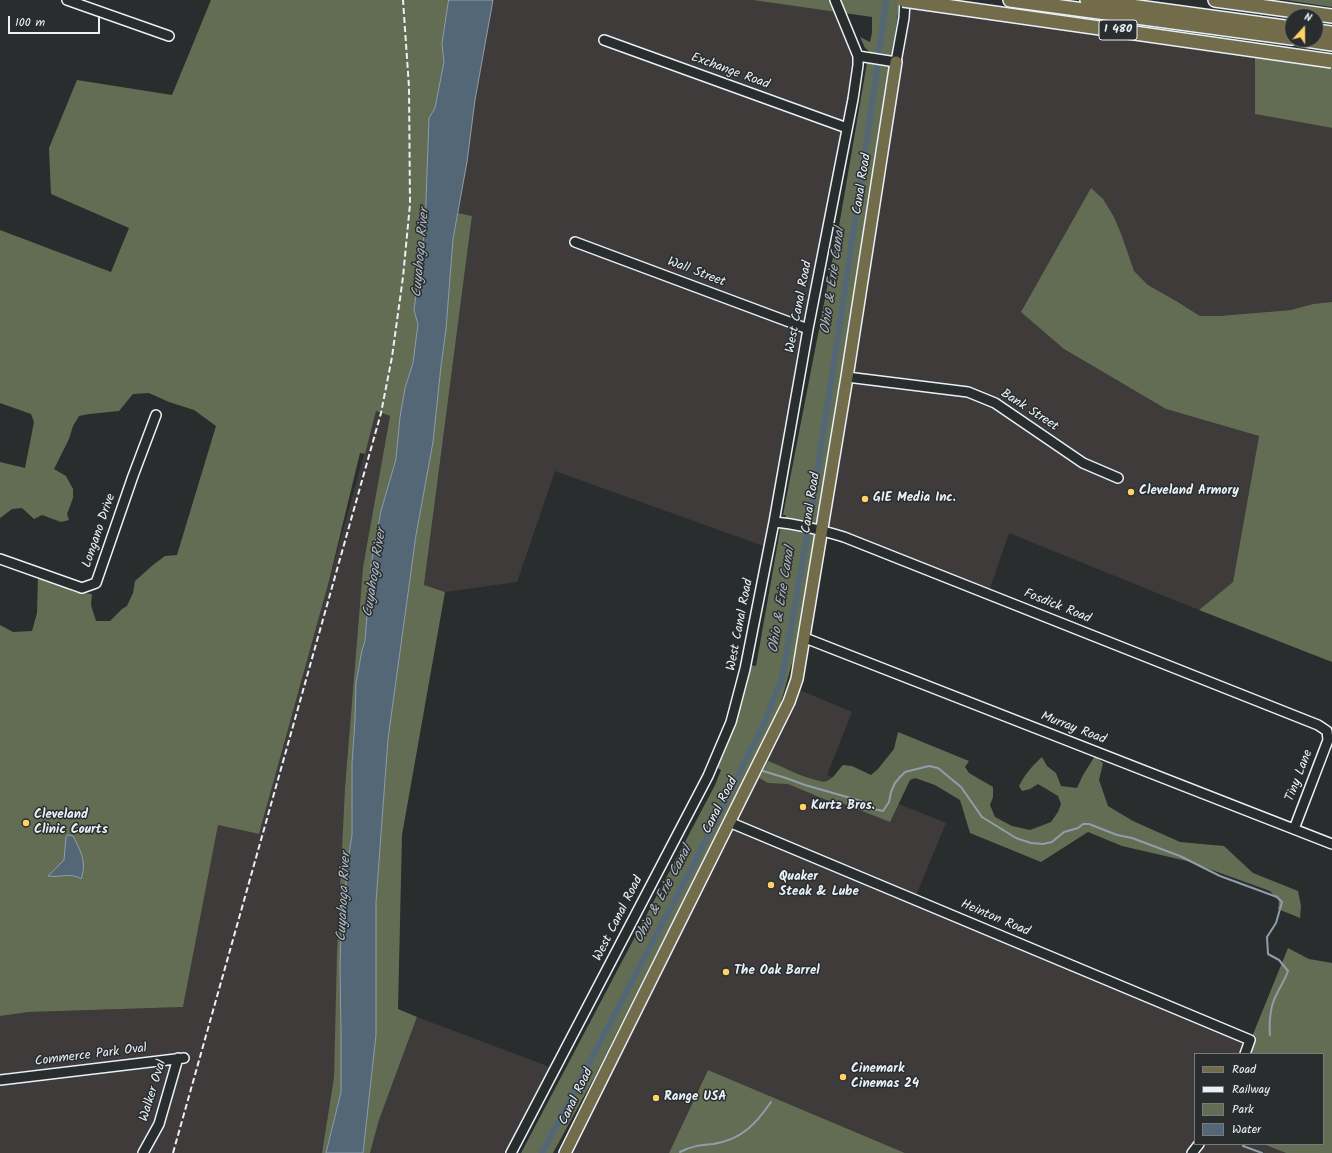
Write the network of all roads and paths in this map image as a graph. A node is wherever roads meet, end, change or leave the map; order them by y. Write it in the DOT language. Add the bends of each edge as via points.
graph roads {
  1 [pos="67,0"];
  2 [pos="835,0"];
  3 [pos="904,0"];
  4 [pos="1010,0"];
  5 [pos="1087,0"];
  6 [pos="1215,0"];
  7 [pos="1332,16"];
  8 [pos="1284,27"];
  9 [pos="169,36"];
  10 [pos="1284,37"];
  11 [pos="604,40"];
  12 [pos="858,56"];
  13 [pos="1332,61"];
  14 [pos="896,62"];
  15 [pos="847,128"];
  16 [pos="575,242"];
  17 [pos="808,329"];
  18 [pos="848,377"];
  19 [pos="156,415"];
  20 [pos="1118,478"];
  21 [pos="774,522"];
  22 [pos="817,529"];
  23 [pos="0,559"];
  24 [pos="805,638"];
  25 [pos="1327,731"];
  26 [pos="729,822"];
  27 [pos="1294,829"];
  28 [pos="1332,844"];
  29 [pos="1245,1053"];
  30 [pos="181,1058"];
  31 [pos="0,1080"];
  32 [pos="1198,1145"];
  33 [pos="143,1153"];
  34 [pos="511,1153"];
  35 [pos="564,1153"];
  36 [pos="1192,1153"];
  1 -- 9 [label="street"];
  2 -- 12 [label="street, West Canal Road"];
  3 -- 13 [label="highway, I 480, bridge"];
  3 -- 14 [label="street, Canal Road" via="904,18"];
  4 -- 10 [label="highway"];
  5 -- 8 [label="highway"];
  6 -- 7 [label="highway"];
  11 -- 15 [label="street, Exchange Road"];
  12 -- 14 [label="street"];
  12 -- 15 [label="street, West Canal Road"];
  14 -- 18 [label="main road, Canal Road"];
  15 -- 17 [label="street, West Canal Road"];
  16 -- 17 [label="street, Wall Street"];
  17 -- 21 [label="street, West Canal Road"];
  18 -- 20 [label="street, Bank Street" via="968,392 995,403 1083,463"];
  18 -- 22 [label="main road, Canal Road"];
  19 -- 23 [label="street, Longano Drive" via="96,583 82,588"];
  21 -- 22 [label="street, Fosdick Road"];
  21 -- 34 [label="street, West Canal Road" via="743,679 721,747 699,794"];
  22 -- 24 [label="main road, Canal Road"];
  22 -- 25 [label="street, Fosdick Road" via="844,537 1318,725"];
  24 -- 26 [label="main road, Canal Road" via="797,679 789,702"];
  24 -- 27 [label="street, Murray Road"];
  25 -- 27 [label="street, Tiny Lane" via="1328,740"];
  26 -- 29 [label="street, Heinton Road" via="1250,1040"];
  26 -- 35 [label="main road, Canal Road"];
  27 -- 28 [label="street, Murray Road"];
  30 -- 31 [label="street, Commerce Park Oval"];
  30 -- 33 [label="street, Walker Oval" via="159,1124"];
  32 -- 36 [label="street"];
}
